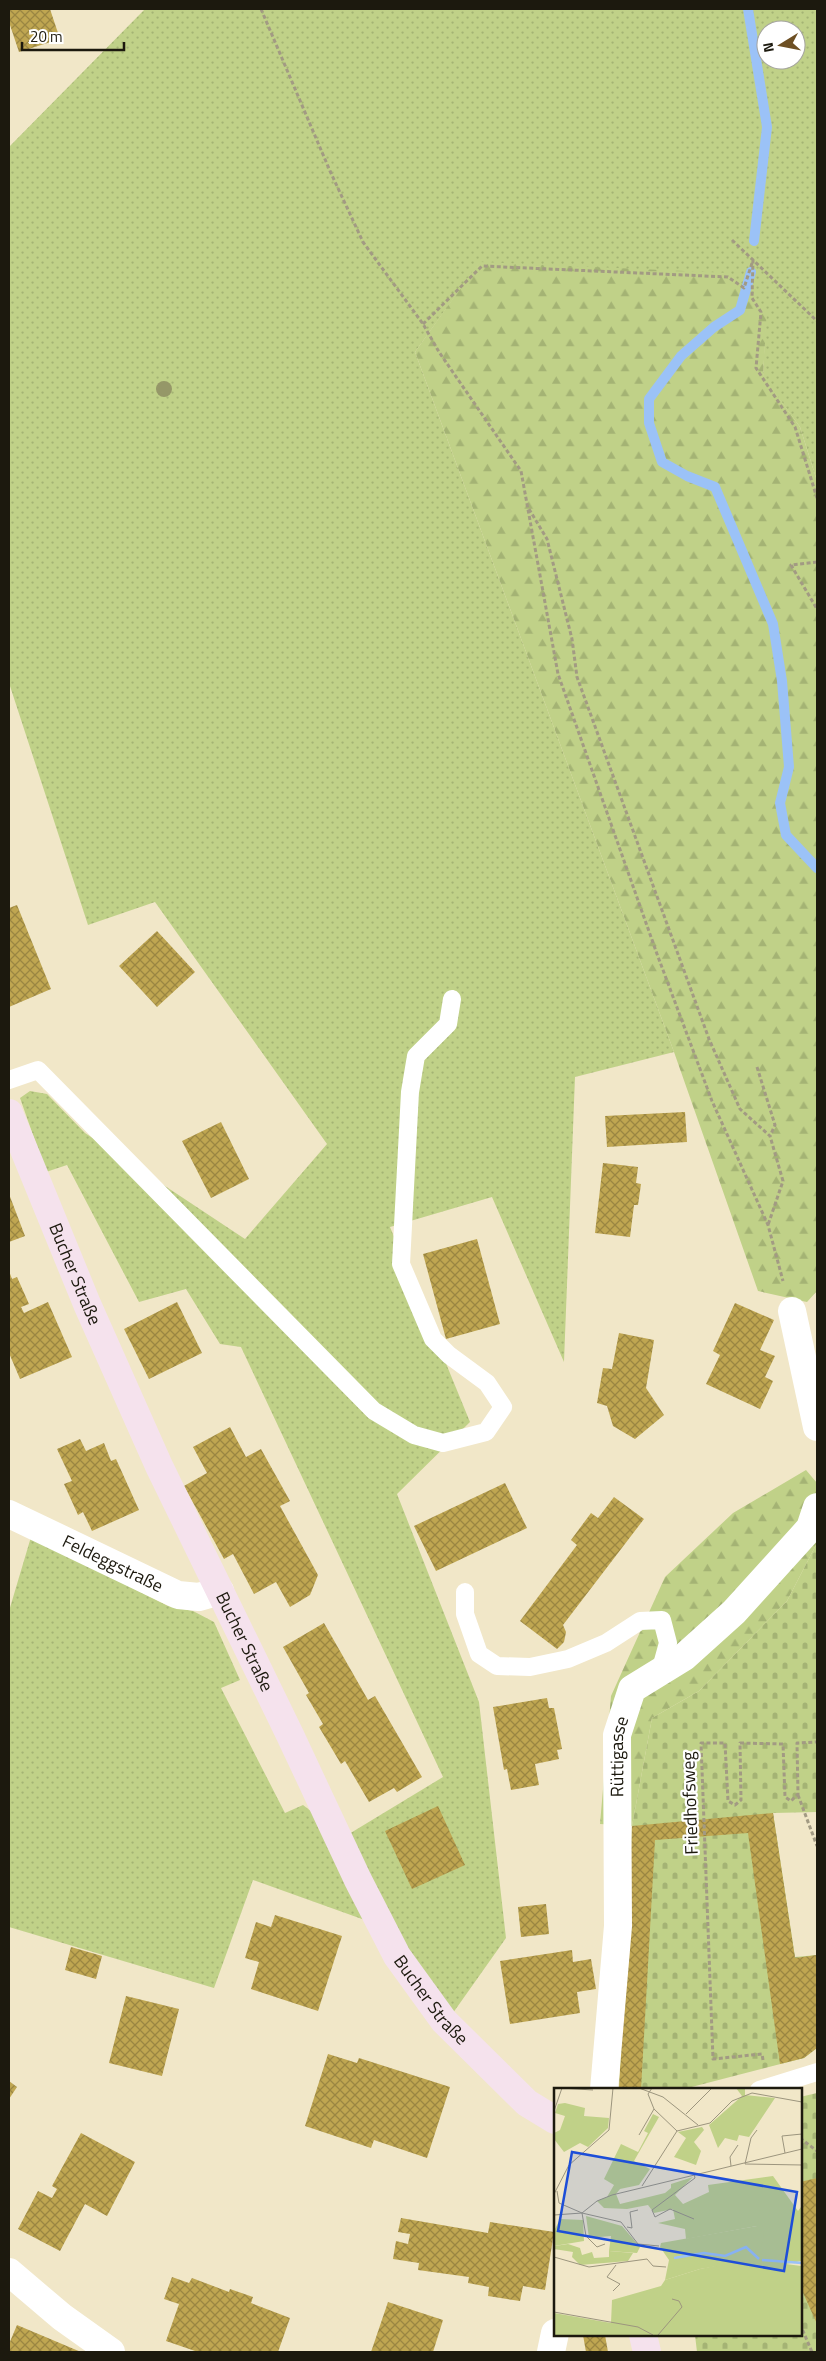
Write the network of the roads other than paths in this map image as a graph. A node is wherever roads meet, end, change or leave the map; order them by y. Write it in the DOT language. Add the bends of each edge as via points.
graph roads {
  1 [pos="452,999"];
  2 [pos="9,1080"];
  3 [pos="9,1112"];
  4 [pos="792,1311"];
  5 [pos="817,1427"];
  6 [pos="817,1506"];
  7 [pos="9,1514"];
  8 [pos="220,1592"];
  9 [pos="465,1592"];
  10 [pos="660,1672"];
  11 [pos="817,2072"];
  12 [pos="604,2088"];
  13 [pos="763,2088"];
  14 [pos="554,2119"];
  15 [pos="9,2272"];
  16 [pos="554,2336"];
  17 [pos="642,2336"];
  18 [pos="111,2352"];
  19 [pos="551,2352"];
  20 [pos="647,2352"];
  1 -- 2 [label="lane" via="448,1024 416,1056 410,1092 401,1264 433,1339 487,1383 504,1407 486,1432 443,1443 414,1435 374,1411 38,1070"];
  3 -- 8 [label="street, Bucher Straße" via="87,1304 159,1466"];
  4 -- 5 [label="street"];
  6 -- 10 [label="street, Rüttigasse" via="810,1528 734,1612 684,1657"];
  7 -- 8 [label="street, Feldeggstraße" via="178,1595 199,1597"];
  8 -- 14 [label="street, Bucher Straße" via="358,1880 398,1956 444,2021 527,2104"];
  9 -- 10 [label="lane" via="465,1614 479,1654 497,1666 530,1667 568,1659 606,1643 640,1621 662,1620 668,1642"];
  10 -- 12 [label="street, Rüttigasse" via="632,1689 617,1735 618,1926"];
  11 -- 13 [label="lane"];
  15 -- 18 [label="street" via="62,2317"];
  16 -- 19 [label="street"];
  17 -- 20 [label="street"];
}
